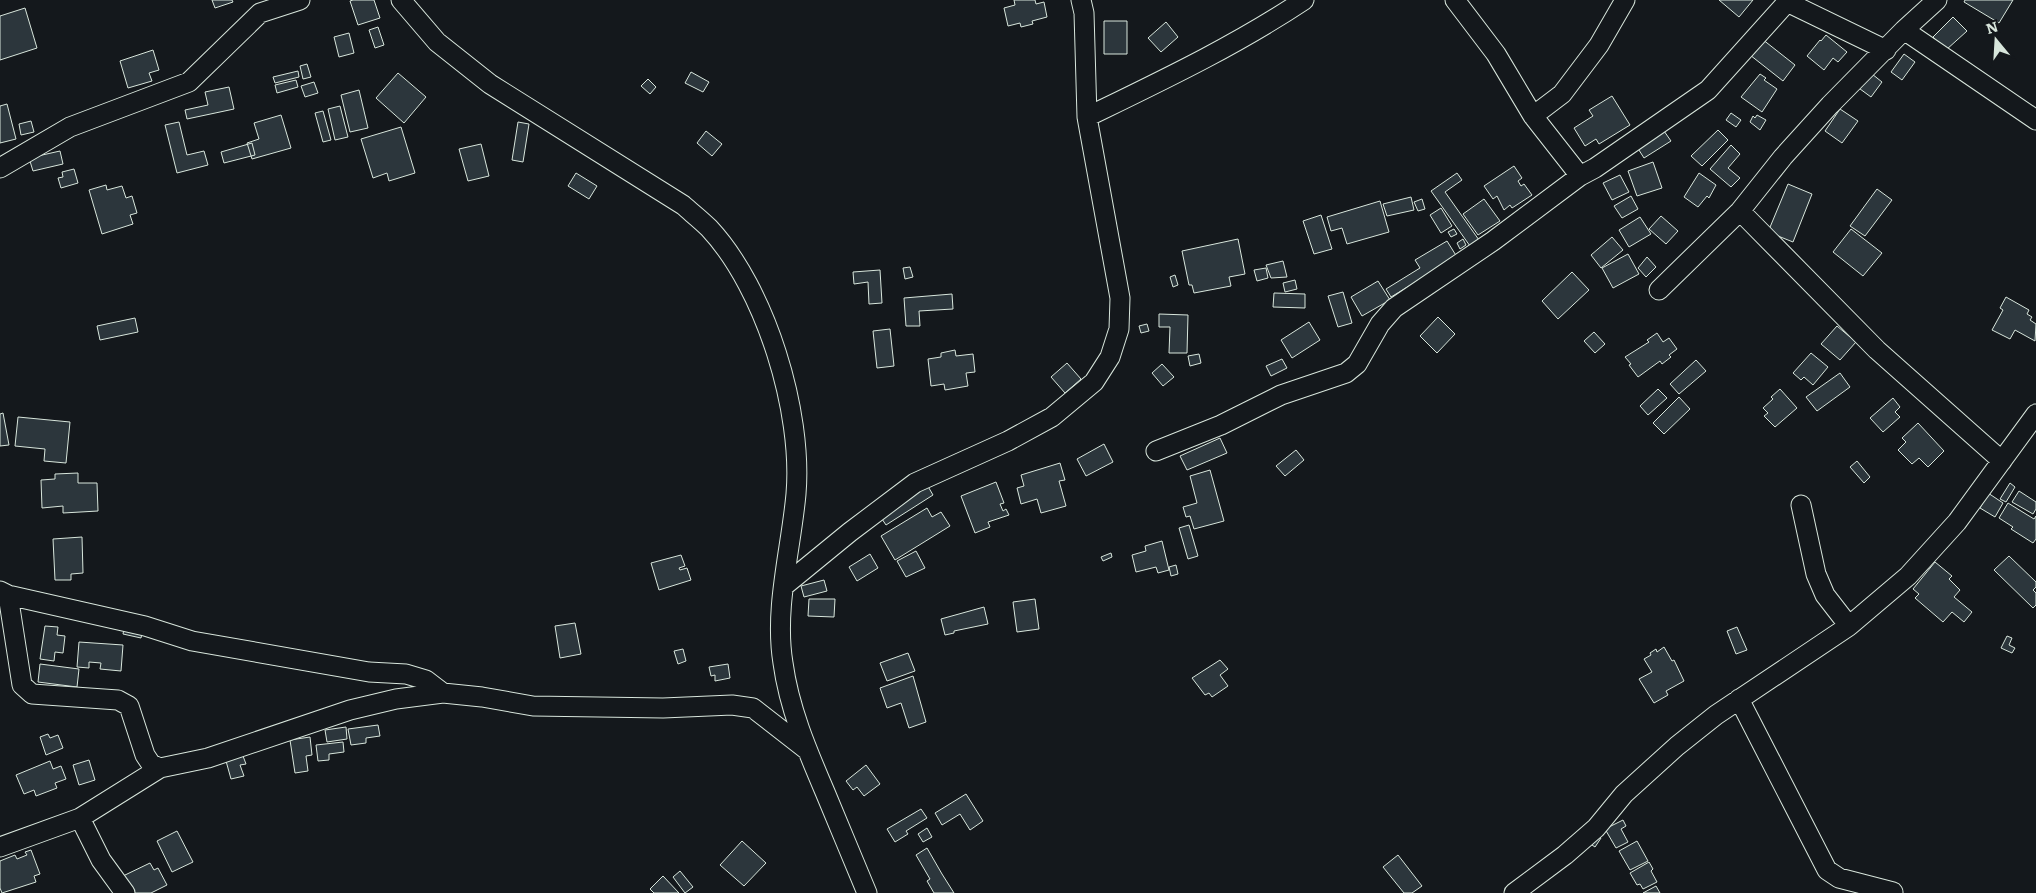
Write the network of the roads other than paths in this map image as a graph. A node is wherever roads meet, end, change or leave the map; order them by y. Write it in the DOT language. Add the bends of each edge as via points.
graph roads {
  1 [pos="300,0"];
  2 [pos="401,0"];
  3 [pos="1080,0"];
  4 [pos="1304,0"];
  5 [pos="1455,0"];
  6 [pos="1625,0"];
  7 [pos="1937,0"];
  8 [pos="1788,1"];
  9 [pos="1904,30"];
  10 [pos="1886,50"];
  11 [pos="1533,116"];
  12 [pos="1087,117"];
  13 [pos="2036,120"];
  14 [pos="0,168"];
  15 [pos="1580,176"];
  16 [pos="1740,211"];
  17 [pos="1660,290"];
  18 [pos="2036,414"];
  19 [pos="1156,451"];
  20 [pos="2002,462"];
  21 [pos="1801,505"];
  22 [pos="784,586"];
  23 [pos="4,593"];
  24 [pos="1849,626"];
  25 [pos="443,694"];
  26 [pos="1739,699"];
  27 [pos="807,750"];
  28 [pos="160,768"];
  29 [pos="80,818"];
  30 [pos="0,847"];
  31 [pos="1893,892"];
  32 [pos="125,893"];
  33 [pos="867,893"];
  34 [pos="1514,893"];
  1 -- 14 [label="street" via="260,13 189,82 70,127"];
  2 -- 22 [label="street" via="438,42 490,84 683,205 709,228 727,251 751,291 772,337 792,411 797,454 796,493"];
  3 -- 12 [label="street" via="1084,13"];
  4 -- 12 [label="street" via="1261,29"];
  5 -- 11 [label="street" via="1496,54"];
  6 -- 11 [label="street" via="1599,45 1562,94"];
  7 -- 9 [label="street"];
  8 -- 10 [label="street"];
  8 -- 15 [label="street" via="1708,90"];
  9 -- 10 [label="street"];
  9 -- 13 [label="street"];
  10 -- 16 [label="street" via="1783,156"];
  11 -- 15 [label="street"];
  12 -- 22 [label="street" via="1120,298 1119,329 1110,357 1094,382 1052,417 1008,441 915,483"];
  15 -- 19 [label="street" via="1394,308 1380,324 1357,364 1346,373 1281,394 1221,425"];
  16 -- 17 [label="street"];
  16 -- 20 [label="street" via="1877,350"];
  18 -- 20 [label="street"];
  20 -- 24 [label="street" via="1957,522 1908,576"];
  21 -- 24 [label="street" via="1816,574 1825,595"];
  22 -- 27 [label="street" via="780,633 782,663"];
  23 -- 25 [label="street" via="145,626 192,641 369,672 406,674 426,680"];
  23 -- 28 [label="street" via="22,685 32,694 118,700 129,706 145,754 152,764"];
  24 -- 26 [label="street"];
  25 -- 27 [label="street" via="532,706 663,708 732,705 753,708"];
  25 -- 28 [label="street" via="396,699 350,710 208,758"];
  26 -- 31 [label="street" via="1827,870 1839,878"];
  26 -- 34 [label="street" via="1677,746 1624,794 1596,828"];
  27 -- 33 [label="street"];
  28 -- 29 [label="street"];
  29 -- 30 [label="street"];
  29 -- 32 [label="street" via="101,860"];
}
